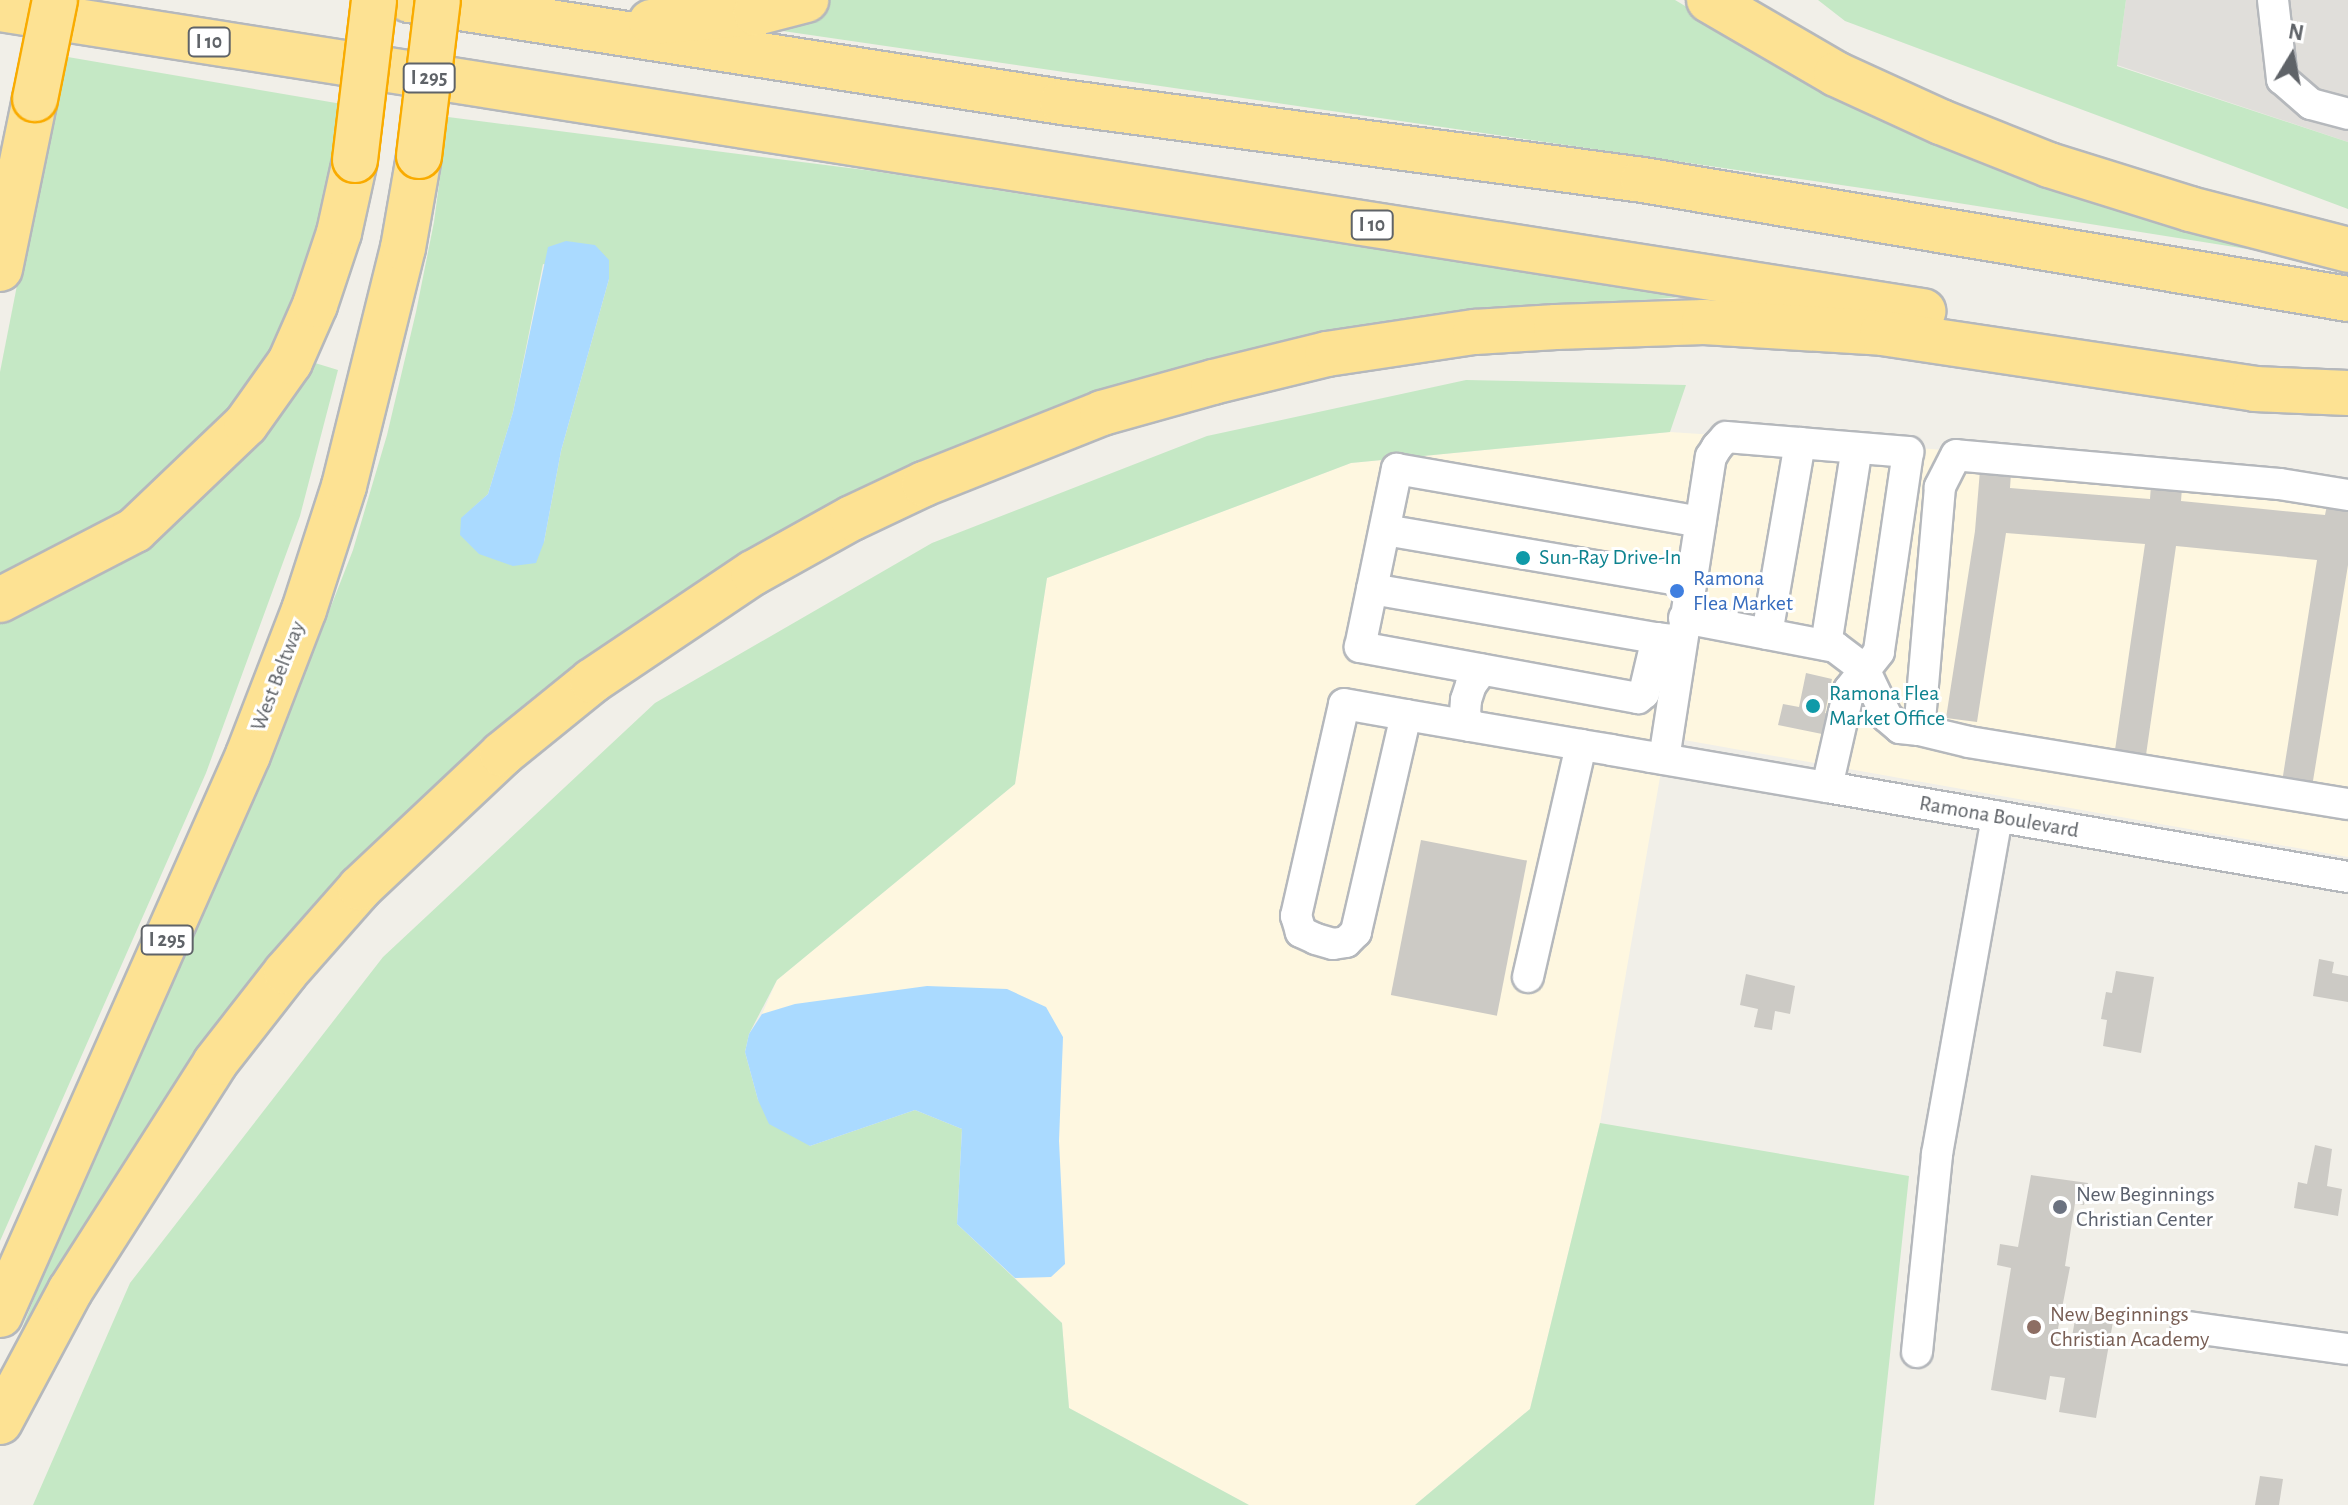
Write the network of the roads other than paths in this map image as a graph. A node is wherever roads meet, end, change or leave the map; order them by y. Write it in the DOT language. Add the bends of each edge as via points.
graph roads {
  1 [pos="374,0"];
  2 [pos="409,0"];
  3 [pos="438,0"];
  4 [pos="806,0"];
  5 [pos="1709,0"];
  6 [pos="2273,0"];
  7 [pos="20,9"];
  8 [pos="591,29"];
  9 [pos="2348,114"];
  10 [pos="2348,250"];
  11 [pos="0,269"];
  12 [pos="2348,299"];
  13 [pos="2348,377"];
  14 [pos="2348,393"];
  15 [pos="1800,443"];
  16 [pos="1857,448"];
  17 [pos="1908,452"];
  18 [pos="1956,455"];
  19 [pos="2348,495"];
  20 [pos="1700,522"];
  21 [pos="1385,530"];
  22 [pos="1690,582"];
  23 [pos="1372,589"];
  24 [pos="6,598"];
  25 [pos="1674,632"];
  26 [pos="1767,634"];
  27 [pos="1826,645"];
  28 [pos="1864,669"];
  29 [pos="1482,670"];
  30 [pos="1406,715"];
  31 [pos="1470,726"];
  32 [pos="1919,730"];
  33 [pos="1581,745"];
  34 [pos="1657,758"];
  35 [pos="1827,787"];
  36 [pos="2348,804"];
  37 [pos="1997,816"];
  38 [pos="2348,877"];
  39 [pos="1528,977"];
  40 [pos="0,1315"];
  41 [pos="2187,1327"];
  42 [pos="2348,1349"];
  43 [pos="1917,1352"];
  44 [pos="0,1422"];
  1 -- 24 [label="highway, bridge" via="355,160 339,233 290,362 246,424 135,530"];
  2 -- 8 [label="highway"];
  3 -- 40 [label="highway, West Beltway / I 295, bridge" via="403,248 344,486 304,610 248,755"];
  4 -- 8 [label="highway" via="756,13"];
  5 -- 10 [label="highway" via="1836,74 2049,165"];
  6 -- 9 [label="street" via="2282,79 2311,104"];
  7 -- 11 [label="highway, bridge" via="35,99"];
  7 -- 13 [label="highway, I 10"];
  8 -- 12 [label="highway" via="1062,102 1643,180"];
  14 -- 44 [label="highway" via="2255,389 1882,333 1704,322 1475,332 1327,354 1213,382 1102,413 924,484 753,573 604,673 502,754 360,888 215,1063 70,1291"];
  15 -- 16 [label="street"];
  15 -- 20 [label="street" via="1726,437 1711,457"];
  15 -- 26 [label="street"];
  16 -- 17 [label="street"];
  16 -- 27 [label="street"];
  17 -- 18 [label="street"];
  17 -- 28 [label="street" via="1879,652"];
  18 -- 19 [label="street"];
  18 -- 32 [label="street" via="1940,487"];
  20 -- 21 [label="street" via="1397,469"];
  20 -- 22 [label="street"];
  21 -- 22 [label="street"];
  21 -- 23 [label="street"];
  22 -- 25 [label="street"];
  23 -- 25 [label="street"];
  23 -- 29 [label="street" via="1360,647"];
  25 -- 26 [label="street"];
  25 -- 29 [label="street" via="1638,698"];
  25 -- 34 [label="street"];
  26 -- 27 [label="street"];
  27 -- 28 [label="street"];
  28 -- 32 [label="street" via="1887,717 1900,728"];
  28 -- 35 [label="street" via="1849,690"];
  29 -- 31 [label="street" via="1466,700"];
  30 -- 30 [label="street, Ramona Boulevard" via="1344,704 1296,916 1301,932 1316,939 1346,942 1356,932"];
  30 -- 31 [label="street, Ramona Boulevard"];
  31 -- 33 [label="street, Ramona Boulevard"];
  32 -- 36 [label="street"];
  33 -- 34 [label="street, Ramona Boulevard"];
  33 -- 39 [label="street"];
  34 -- 35 [label="street, Ramona Boulevard"];
  35 -- 37 [label="street, Ramona Boulevard"];
  37 -- 38 [label="street, Ramona Boulevard"];
  37 -- 43 [label="street" via="1937,1154"];
  41 -- 42 [label="street"];
}
